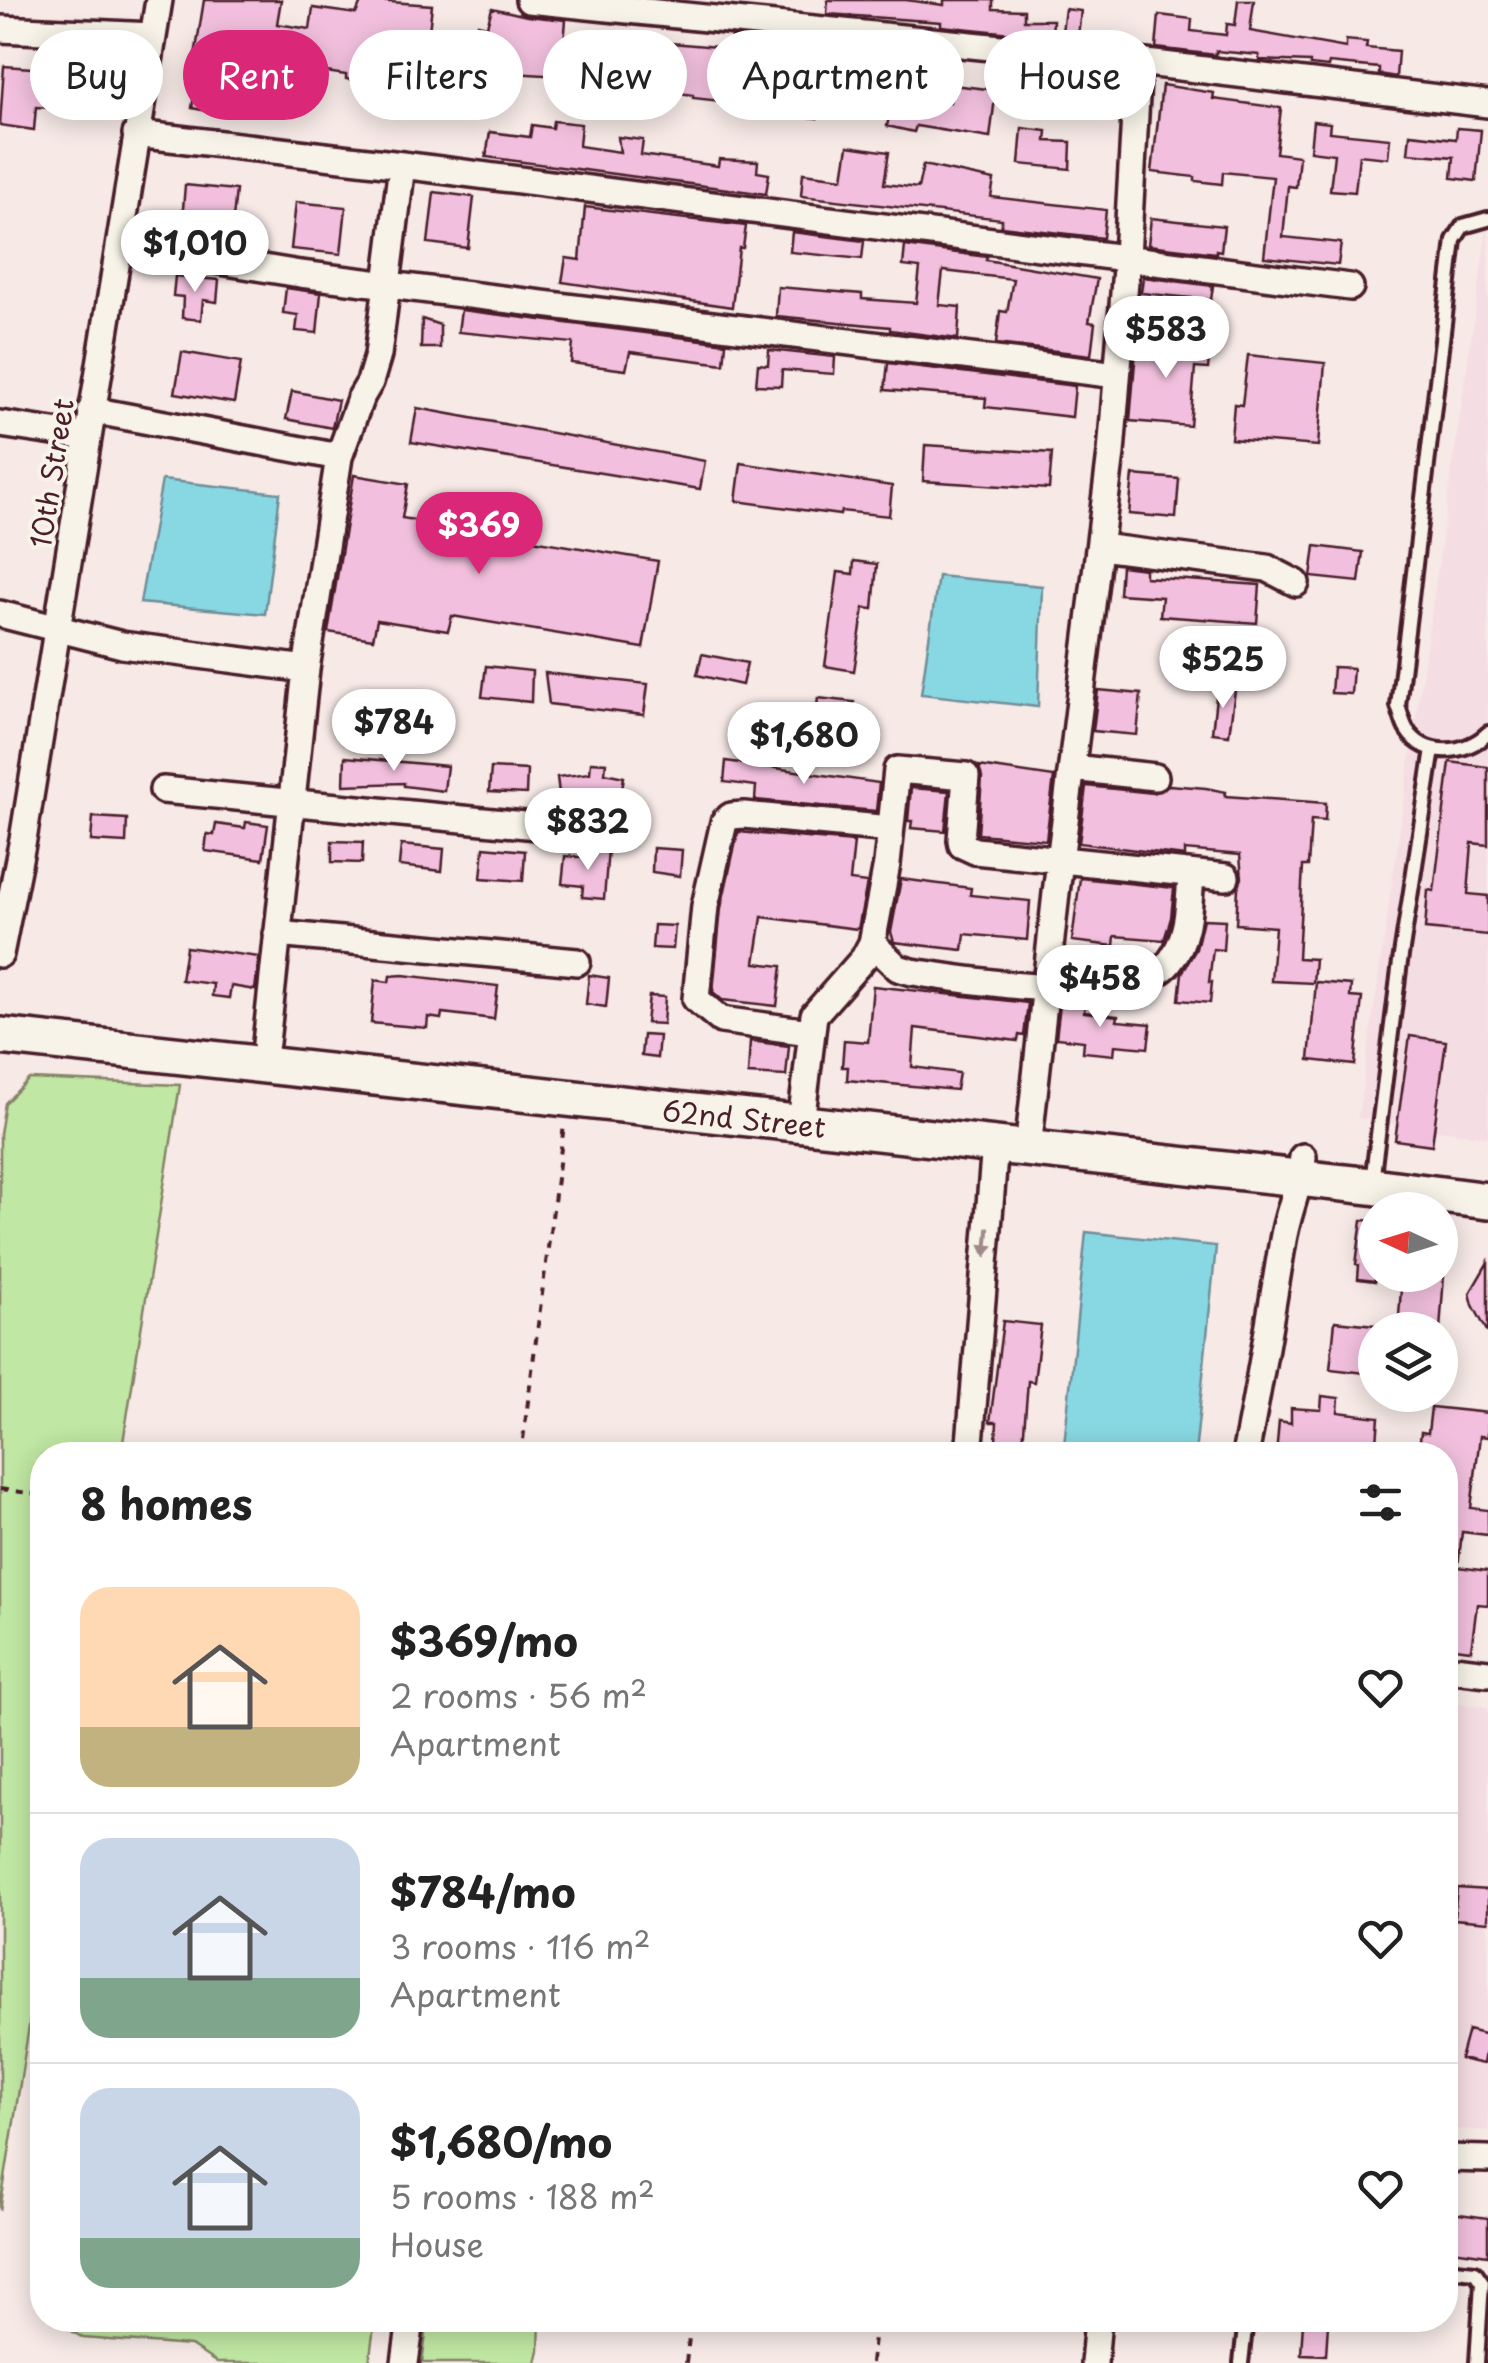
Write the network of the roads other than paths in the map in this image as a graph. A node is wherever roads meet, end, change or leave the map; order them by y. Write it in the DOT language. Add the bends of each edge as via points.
graph roads {
  1 [pos="159,0"];
  2 [pos="537,0"];
  3 [pos="0,29"];
  4 [pos="30,30"];
  5 [pos="154,30"];
  6 [pos="984,46"];
  7 [pos="1156,64"];
  8 [pos="1488,104"];
  9 [pos="138,120"];
  10 [pos="1135,120"];
  11 [pos="136,134"];
  12 [pos="402,165"];
  13 [pos="1488,219"];
  14 [pos="1127,256"];
  15 [pos="214,260"];
  16 [pos="388,285"];
  17 [pos="1350,287"];
  18 [pos="1117,375"];
  19 [pos="91,410"];
  20 [pos="0,424"];
  21 [pos="87,437"];
  22 [pos="339,456"];
  23 [pos="1100,547"];
  24 [pos="1296,583"];
  25 [pos="0,614"];
  26 [pos="57,630"];
  27 [pos="306,669"];
  28 [pos="1488,732"];
  29 [pos="1433,749"];
  30 [pos="1072,768"];
  31 [pos="1155,777"];
  32 [pos="163,790"];
  33 [pos="291,804"];
  34 [pos="890,829"];
  35 [pos="608,833"];
  36 [pos="1060,861"];
  37 [pos="1191,874"];
  38 [pos="1226,878"];
  39 [pos="277,934"];
  40 [pos="872,943"];
  41 [pos="0,954"];
  42 [pos="577,962"];
  43 [pos="1045,989"];
  44 [pos="0,1014"];
  45 [pos="810,1032"];
  46 [pos="0,1036"];
  47 [pos="266,1043"];
  48 [pos="172,1044"];
  49 [pos="569,1089"];
  50 [pos="802,1112"];
  51 [pos="1018,1140"];
  52 [pos="1302,1168"];
  53 [pos="1373,1175"];
  54 [pos="1488,1179"];
  55 [pos="1488,1202"];
  56 [pos="971,1442"];
  57 [pos="1248,1442"];
  58 [pos="1458,1670"];
  59 [pos="1488,1673"];
  60 [pos="1458,2159"];
  61 [pos="1488,2160"];
  62 [pos="1458,2270"];
  63 [pos="409,2332"];
  64 [pos="1097,2332"];
  65 [pos="1245,2332"];
  66 [pos="405,2363"];
  67 [pos="1094,2363"];
  68 [pos="1241,2363"];
  69 [pos="1477,2363"];
  1 -- 5 [label="street, 10th Street"];
  2 -- 6 [label="street"];
  3 -- 4 [label="street"];
  7 -- 8 [label="street"];
  9 -- 11 [label="street, 10th Street"];
  10 -- 14 [label="street"];
  11 -- 12 [label="street"];
  11 -- 19 [label="street, 10th Street"];
  12 -- 14 [label="street"];
  12 -- 16 [label="street"];
  13 -- 29 [label="lane" via="1463,226 1454,240 1398,706 1406,730"];
  14 -- 17 [label="street"];
  14 -- 18 [label="street"];
  15 -- 16 [label="street"];
  16 -- 18 [label="street"];
  16 -- 22 [label="street" via="374,370"];
  18 -- 23 [label="street"];
  19 -- 21 [label="street, 10th Street"];
  19 -- 22 [label="street"];
  20 -- 21 [label="street"];
  21 -- 26 [label="street, 10th Street"];
  22 -- 27 [label="street"];
  23 -- 24 [label="street" via="1267,568"];
  23 -- 30 [label="street"];
  25 -- 26 [label="street"];
  26 -- 27 [label="street" via="137,648"];
  26 -- 41 [label="street, 10th Street"];
  27 -- 33 [label="street"];
  28 -- 29 [label="lane" via="1460,748"];
  29 -- 53 [label="lane"];
  30 -- 31 [label="street"];
  30 -- 36 [label="street"];
  32 -- 33 [label="street"];
  33 -- 35 [label="street"];
  33 -- 39 [label="street"];
  34 -- 36 [label="street" via="898,770 966,776 962,845"];
  34 -- 40 [label="street"];
  34 -- 45 [label="street" via="744,815 724,822 704,906 696,999 721,1020"];
  36 -- 37 [label="street"];
  36 -- 43 [label="street"];
  37 -- 38 [label="street"];
  37 -- 43 [label="street" via="1182,943 1166,967 1100,987"];
  39 -- 42 [label="street"];
  39 -- 47 [label="street"];
  40 -- 43 [label="street" via="912,972"];
  40 -- 45 [label="street" via="821,1004"];
  43 -- 51 [label="street"];
  44 -- 48 [label="main road, 62nd Street"];
  45 -- 50 [label="street"];
  46 -- 48 [label="main road, 62nd Street"];
  47 -- 48 [label="main road, 62nd Street"];
  47 -- 49 [label="main road, 62nd Street"];
  48 -- 49 [label="main road, 62nd Street"];
  49 -- 50 [label="main road, 62nd Street"];
  50 -- 51 [label="main road, 62nd Street"];
  51 -- 52 [label="main road, 62nd Street"];
  51 -- 56 [label="street, one-way"];
  52 -- 53 [label="main road, 62nd Street"];
  52 -- 57 [label="street"];
  53 -- 54 [label="main road, 62nd Street"];
  53 -- 55 [label="main road, 62nd Street"];
  58 -- 59 [label="street"];
  60 -- 61 [label="street"];
  62 -- 69 [label="lane" via="1475,2272 1482,2282"];
  63 -- 66 [label="street"];
  64 -- 67 [label="street"];
  65 -- 68 [label="lane"];
}
